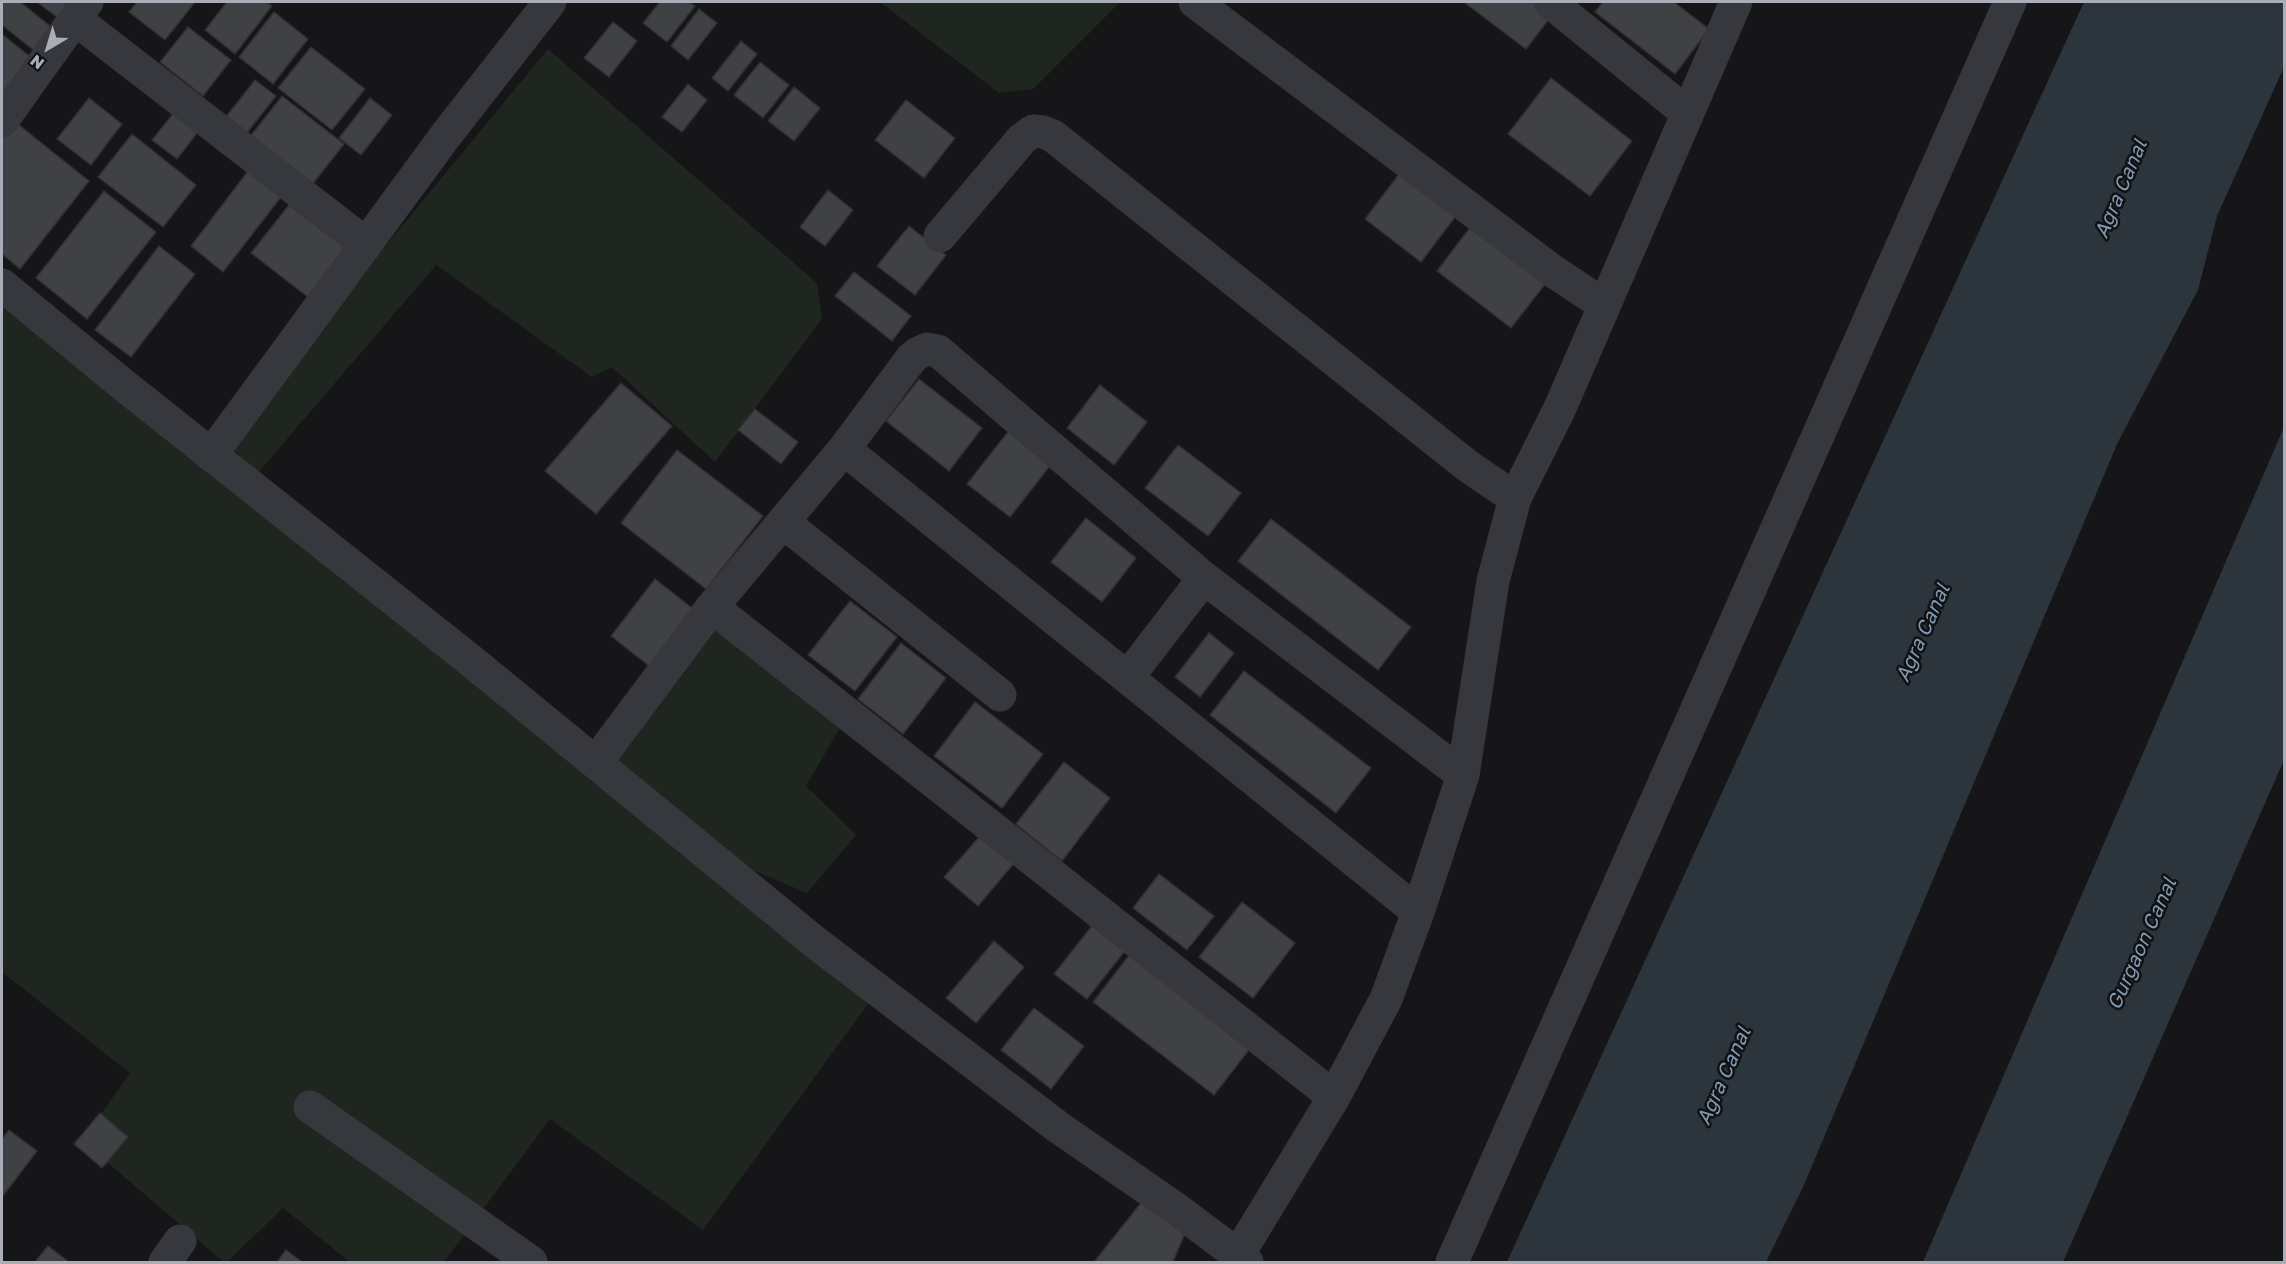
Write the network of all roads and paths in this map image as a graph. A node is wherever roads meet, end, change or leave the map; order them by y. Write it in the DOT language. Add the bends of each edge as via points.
graph roads {
  1 [pos="550,2"];
  2 [pos="1195,2"];
  3 [pos="1550,2"];
  4 [pos="1736,2"];
  5 [pos="2010,2"];
  6 [pos="81,10"];
  7 [pos="1687,113"];
  8 [pos="2,121"];
  9 [pos="940,237"];
  10 [pos="365,243"];
  11 [pos="2,285"];
  12 [pos="1604,305"];
  13 [pos="844,449"];
  14 [pos="211,455"];
  15 [pos="1515,498"];
  16 [pos="783,522"];
  17 [pos="1204,578"];
  18 [pos="712,608"];
  19 [pos="1128,677"];
  20 [pos="1000,695"];
  21 [pos="596,762"];
  22 [pos="1463,774"];
  23 [pos="1418,912"];
  24 [pos="1334,1096"];
  25 [pos="309,1107"];
  26 [pos="1242,1259"];
  27 [pos="531,1263"];
  28 [pos="1452,1263"];
  1 -- 10 [label="street"];
  2 -- 12 [label="street" via="1550,269"];
  3 -- 7 [label="street"];
  4 -- 7 [label="street"];
  5 -- 28 [label="street"];
  6 -- 8 [label="street"];
  6 -- 10 [label="street"];
  7 -- 12 [label="street"];
  9 -- 15 [label="street" via="1022,139 1033,131 1053,136 1469,467"];
  10 -- 14 [label="street"];
  11 -- 14 [label="street"];
  12 -- 15 [label="street" via="1560,408"];
  13 -- 16 [label="street"];
  13 -- 17 [label="street" via="911,359 927,349 938,351"];
  13 -- 19 [label="street"];
  14 -- 21 [label="street"];
  15 -- 22 [label="street" via="1493,581"];
  16 -- 18 [label="street"];
  16 -- 20 [label="street"];
  17 -- 19 [label="street"];
  17 -- 22 [label="street"];
  18 -- 21 [label="street"];
  18 -- 24 [label="street"];
  19 -- 23 [label="street"];
  21 -- 26 [label="street" via="835,958 1058,1127"];
  22 -- 23 [label="street"];
  23 -- 24 [label="street" via="1386,999"];
  24 -- 26 [label="street"];
  25 -- 27 [label="street"];
}
